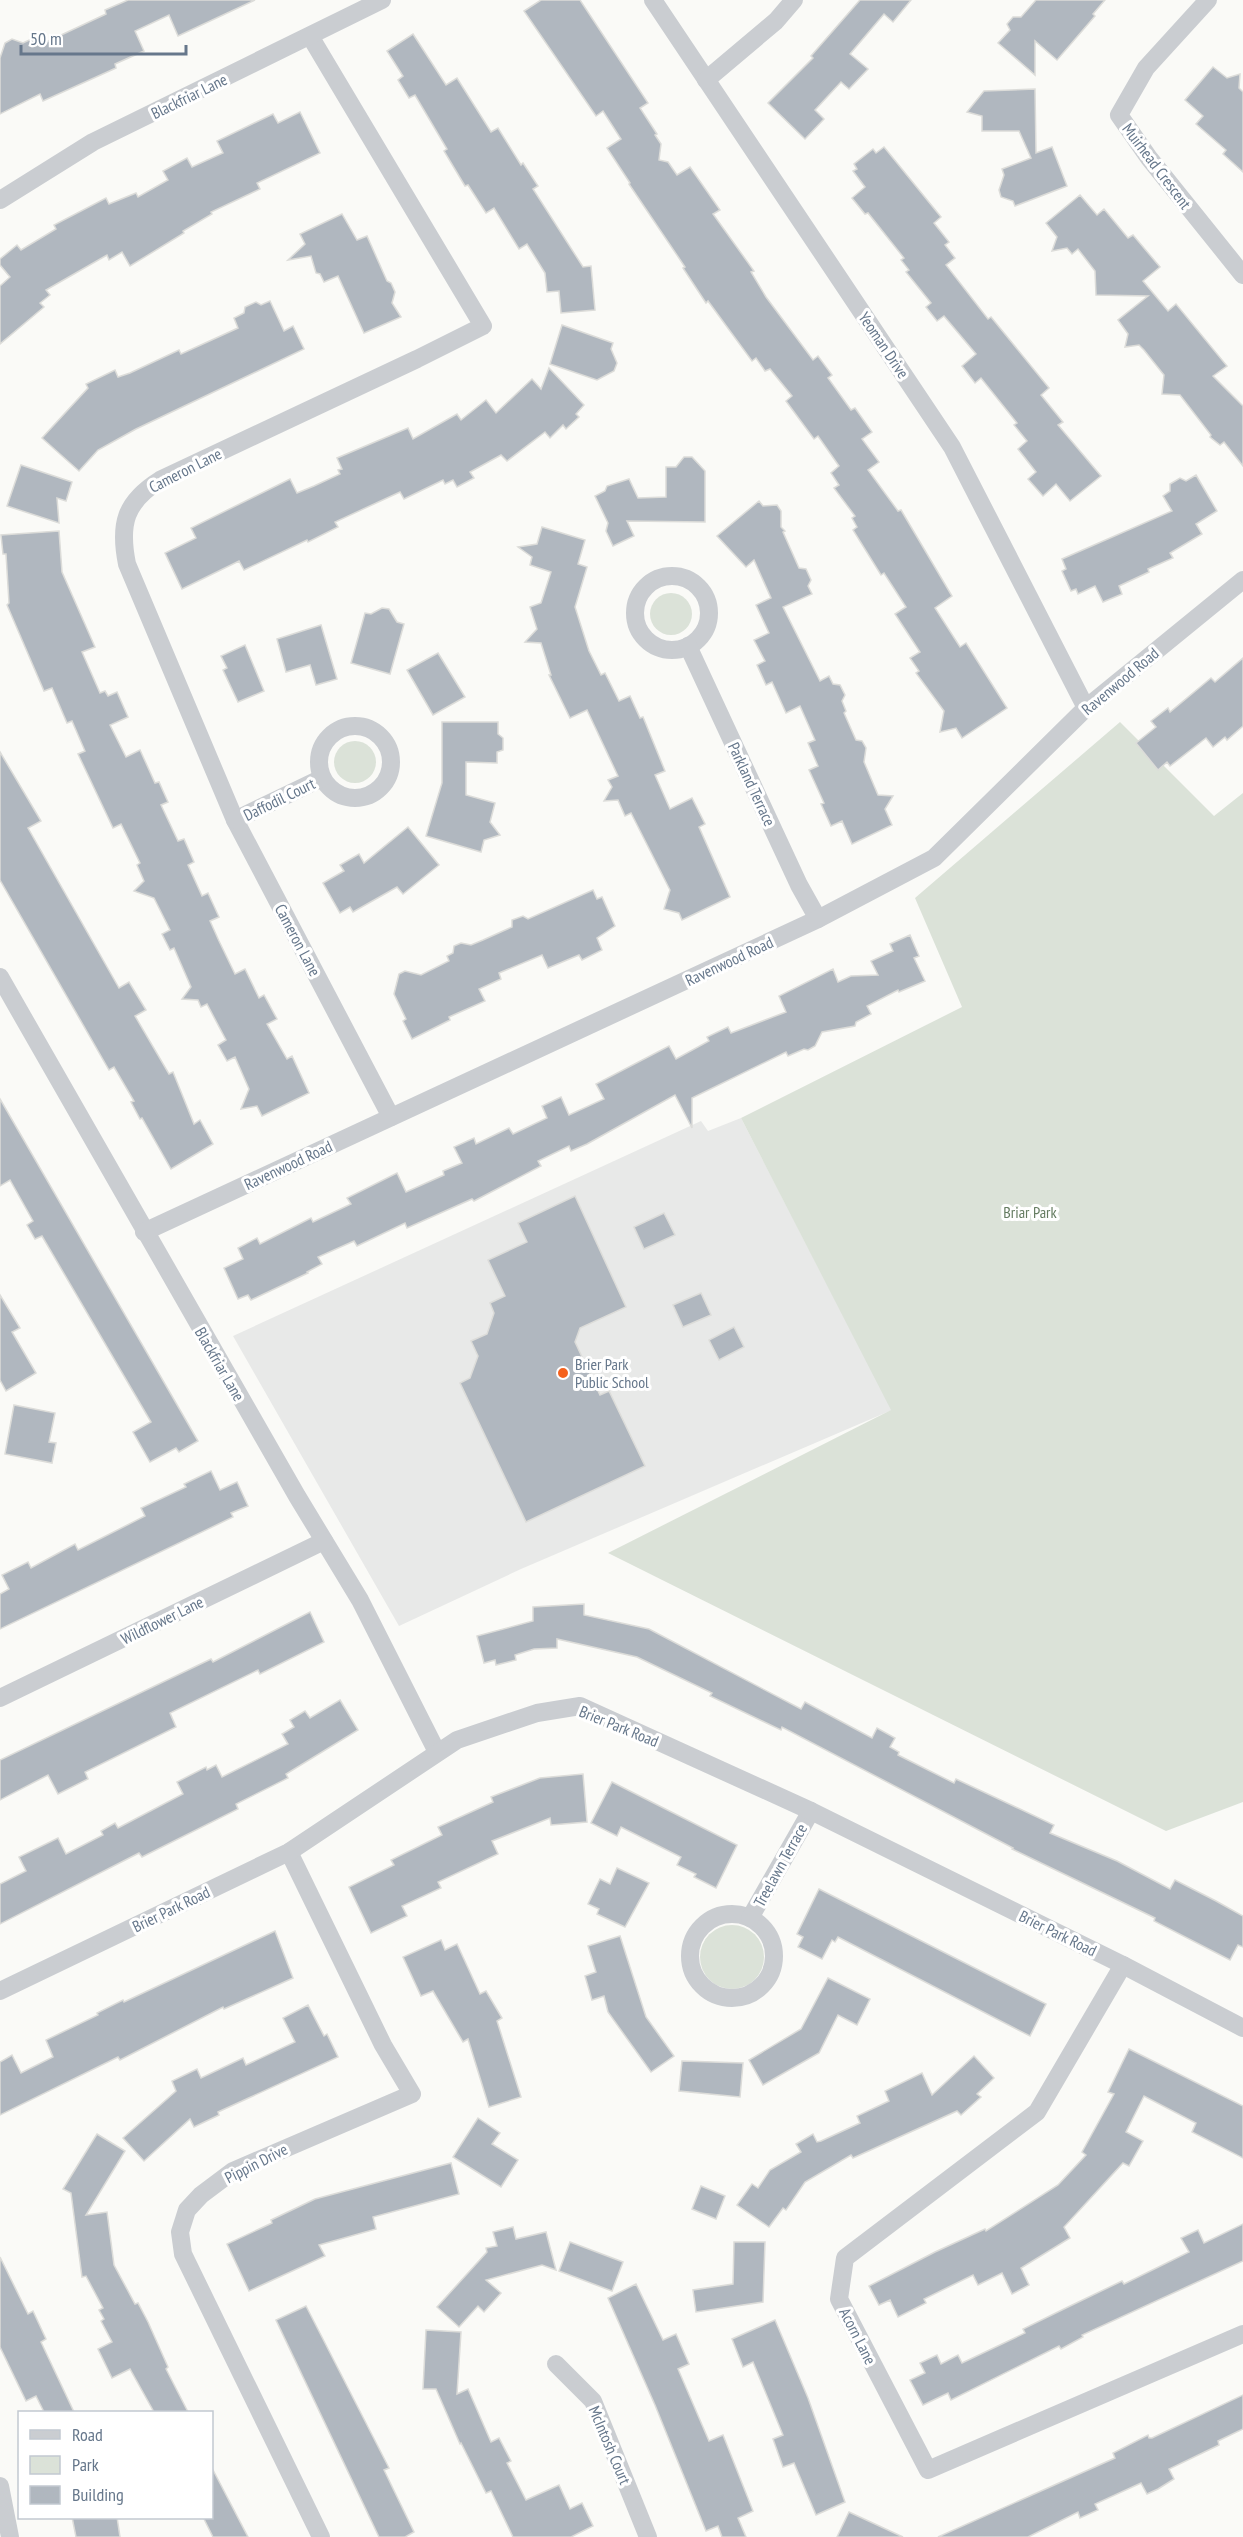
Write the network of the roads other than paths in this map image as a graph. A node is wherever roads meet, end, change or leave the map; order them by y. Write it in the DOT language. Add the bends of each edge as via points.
graph roads {
  1 [pos="382,0"];
  2 [pos="653,0"];
  3 [pos="794,0"];
  4 [pos="1208,0"];
  5 [pos="310,36"];
  6 [pos="706,80"];
  7 [pos="0,201"];
  8 [pos="1243,275"];
  9 [pos="1243,580"];
  10 [pos="688,646"];
  11 [pos="1086,708"];
  12 [pos="322,778"];
  13 [pos="235,820"];
  14 [pos="818,919"];
  15 [pos="2,986"];
  16 [pos="391,1117"];
  17 [pos="144,1232"];
  18 [pos="324,1541"];
  19 [pos="0,1698"];
  20 [pos="437,1752"];
  21 [pos="810,1811"];
  22 [pos="289,1851"];
  23 [pos="750,1918"];
  24 [pos="1123,1965"];
  25 [pos="0,1991"];
  26 [pos="1243,2028"];
  27 [pos="1243,2334"];
  28 [pos="556,2364"];
  29 [pos="0,2486"];
  30 [pos="10,2537"];
  31 [pos="321,2537"];
  32 [pos="648,2537"];
  1 -- 5 [label="street, Blackfriar Lane"];
  2 -- 6 [label="street, Yeoman Drive"];
  3 -- 6 [label="street" via="776,21"];
  4 -- 8 [label="street, Muirhead Crescent" via="1146,68 1119,115"];
  5 -- 7 [label="street, Blackfriar Lane" via="93,142"];
  5 -- 13 [label="street, Cameron Lane" via="483,326 160,480 132,504 123,523 127,564"];
  6 -- 11 [label="street, Yeoman Drive" via="952,447"];
  9 -- 11 [label="street, Ravenwood Road"];
  10 -- 10 [label="street" via="704,630 708,608 705,597 698,587 678,576 655,580 638,598 636,624 651,644 675,650"];
  10 -- 14 [label="street, Parkland Terrace"];
  11 -- 14 [label="street, Ravenwood Road" via="934,858"];
  12 -- 12 [label="street, Daffodil Court" via="339,795 361,799 373,795 392,767 387,744 368,728 339,730 325,742 320,754"];
  12 -- 13 [label="street, Daffodil Court"];
  13 -- 16 [label="street, Cameron Lane"];
  14 -- 16 [label="street, Ravenwood Road"];
  15 -- 17 [label="street, Blackfriar Lane"];
  16 -- 17 [label="street, Ravenwood Road"];
  17 -- 18 [label="street, Blackfriar Lane"];
  18 -- 19 [label="street, Wildflower Lane"];
  18 -- 20 [label="street, Blackfriar Lane" via="360,1600"];
  20 -- 21 [label="street, Brier Park Road" via="457,1740 537,1713 580,1706"];
  20 -- 22 [label="street, Brier Park Road"];
  21 -- 23 [label="street, Treelawn Terrace"];
  21 -- 24 [label="street, Brier Park Road"];
  22 -- 25 [label="street, Brier Park Road"];
  22 -- 31 [label="street, Pippin Drive" via="382,2045 412,2094 233,2171 187,2210 180,2232 183,2254"];
  23 -- 23 [label="street, Treelawn Terrace" via="717,1918 701,1928 693,1940 691,1966 705,1989 731,1998 745,1996 758,1990 770,1973 770,1938"];
  24 -- 26 [label="street, Brier Park Road"];
  24 -- 27 [label="street, Acorn Lane" via="1037,2112 845,2258 839,2299 927,2470"];
  28 -- 32 [label="street, McIntosh Court" via="593,2401"];
  29 -- 30 [label="street"];
}
